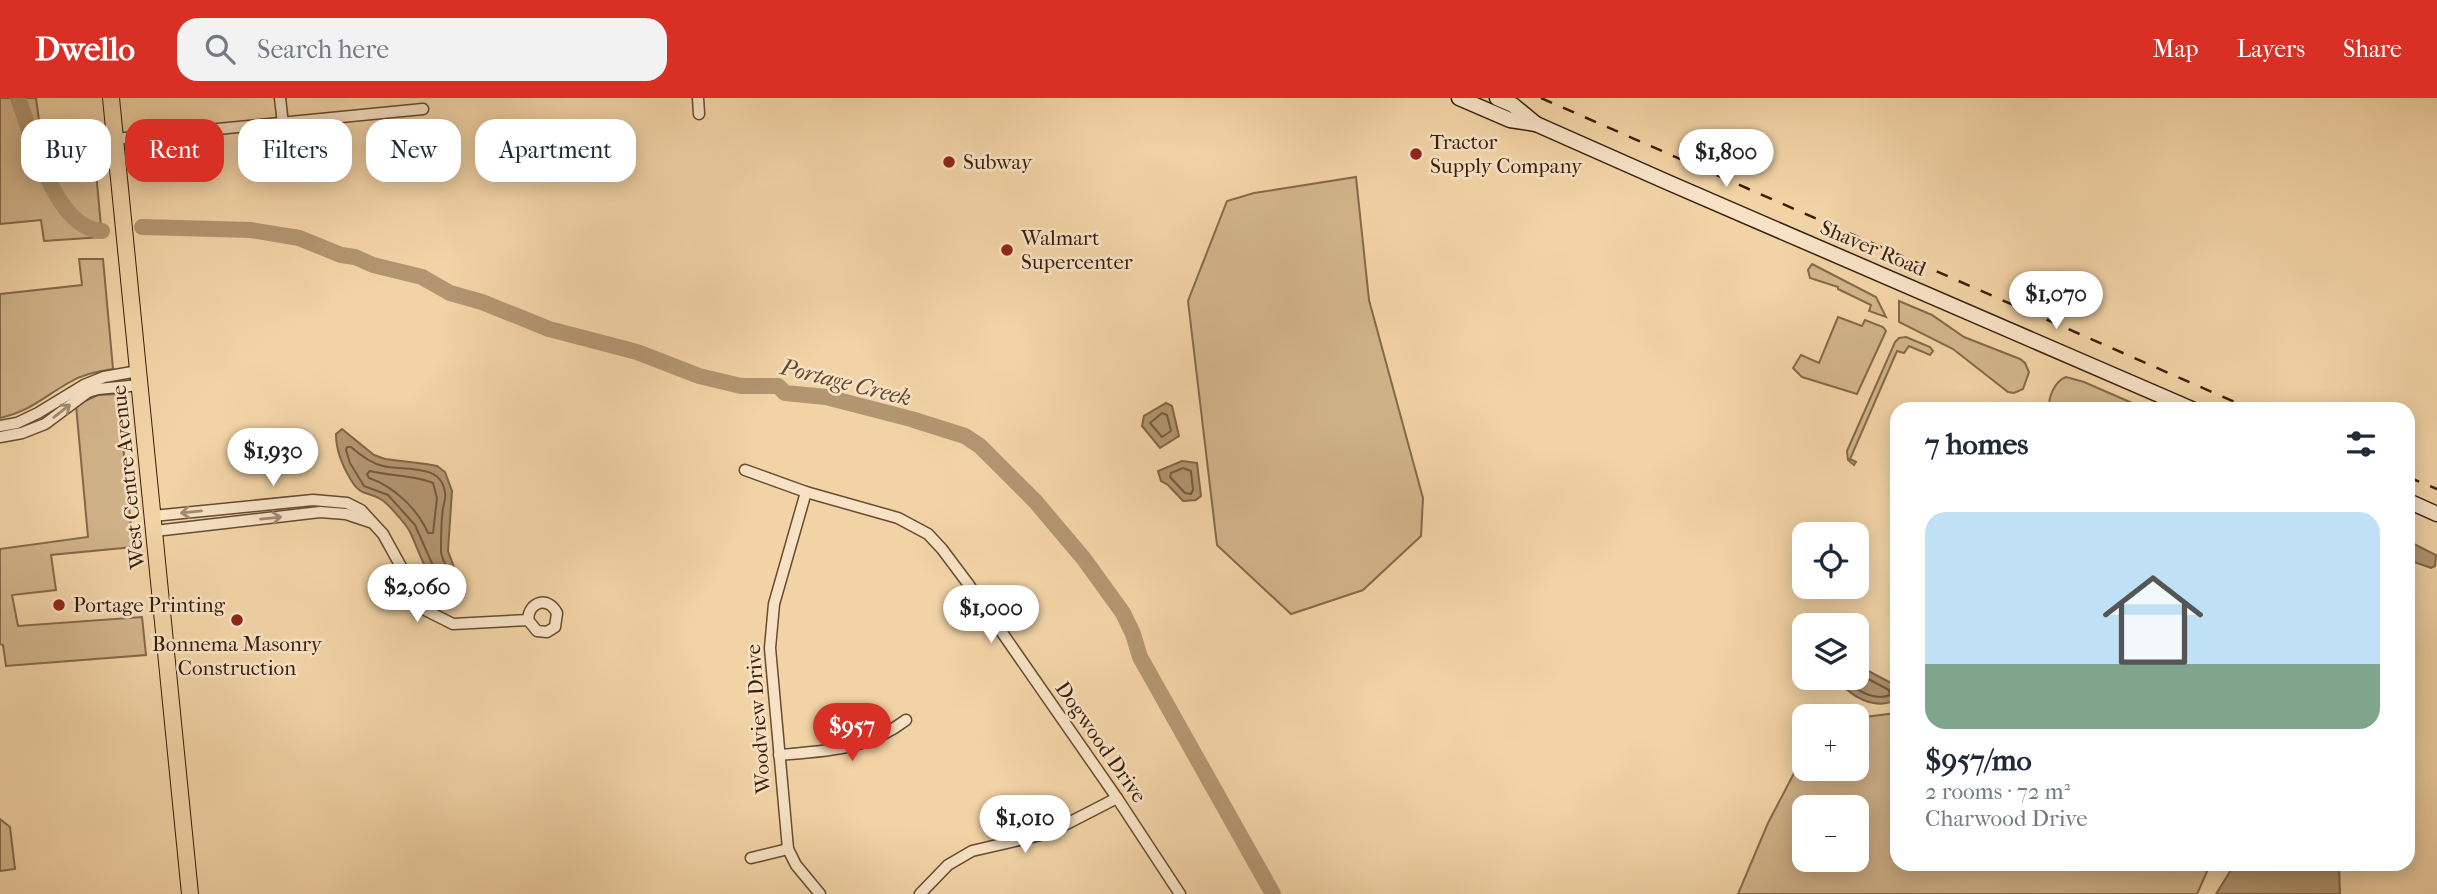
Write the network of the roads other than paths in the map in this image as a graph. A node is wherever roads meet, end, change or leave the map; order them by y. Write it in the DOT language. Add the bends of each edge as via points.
graph roads {
  1 [pos="111,98"];
  2 [pos="280,98"];
  3 [pos="698,98"];
  4 [pos="1459,98"];
  5 [pos="1497,98"];
  6 [pos="423,109"];
  7 [pos="699,114"];
  8 [pos="282,119"];
  9 [pos="330,119"];
  10 [pos="1536,124"];
  11 [pos="238,128"];
  12 [pos="115,139"];
  13 [pos="139,378"];
  14 [pos="2176,402"];
  15 [pos="29,424"];
  16 [pos="0,426"];
  17 [pos="0,437"];
  18 [pos="745,470"];
  19 [pos="806,492"];
  20 [pos="307,501"];
  21 [pos="2415,504"];
  22 [pos="244,507"];
  23 [pos="308,514"];
  24 [pos="2437,514"];
  25 [pos="246,521"];
  26 [pos="154,523"];
  27 [pos="373,523"];
  28 [pos="528,620"];
  29 [pos="906,720"];
  30 [pos="779,755"];
  31 [pos="1117,797"];
  32 [pos="788,849"];
  33 [pos="751,858"];
  34 [pos="190,894"];
  35 [pos="820,894"];
  36 [pos="920,894"];
  37 [pos="1180,894"];
  1 -- 12 [label="main road, West Centre Avenue"];
  2 -- 8 [label="street"];
  3 -- 7 [label="street"];
  4 -- 10 [label="main road, Shaver Road" via="1510,120"];
  5 -- 10 [label="main road, Shaver Road"];
  6 -- 9 [label="street"];
  10 -- 14 [label="main road, Shaver Road"];
  11 -- 12 [label="street"];
  12 -- 13 [label="main road, West Centre Avenue"];
  13 -- 15 [label="street" via="104,377 83,385"];
  13 -- 26 [label="main road, West Centre Avenue"];
  15 -- 16 [label="street"];
  15 -- 17 [label="street"];
  18 -- 19 [label="street, Dogwood Drive"];
  19 -- 30 [label="street, Woodview Drive" via="771,628"];
  19 -- 31 [label="street, Dogwood Drive" via="898,518 928,534 969,585"];
  20 -- 22 [label="street"];
  20 -- 23 [label="street"];
  20 -- 27 [label="street" via="347,503"];
  21 -- 24 [label="main road"];
  22 -- 25 [label="street"];
  22 -- 26 [label="street, one-way"];
  25 -- 23 [label="street, one-way"];
  23 -- 27 [label="street" via="346,514"];
  25 -- 26 [label="street"];
  26 -- 34 [label="main road, West Centre Avenue"];
  27 -- 28 [label="street" via="425,610 453,624"];
  29 -- 30 [label="street" via="889,733 857,746"];
  30 -- 32 [label="street, Woodview Drive"];
  31 -- 36 [label="street" via="1049,833 972,851 948,865"];
  31 -- 37 [label="street, Dogwood Drive"];
  32 -- 33 [label="street"];
  32 -- 35 [label="street, Woodview Drive"];
}
